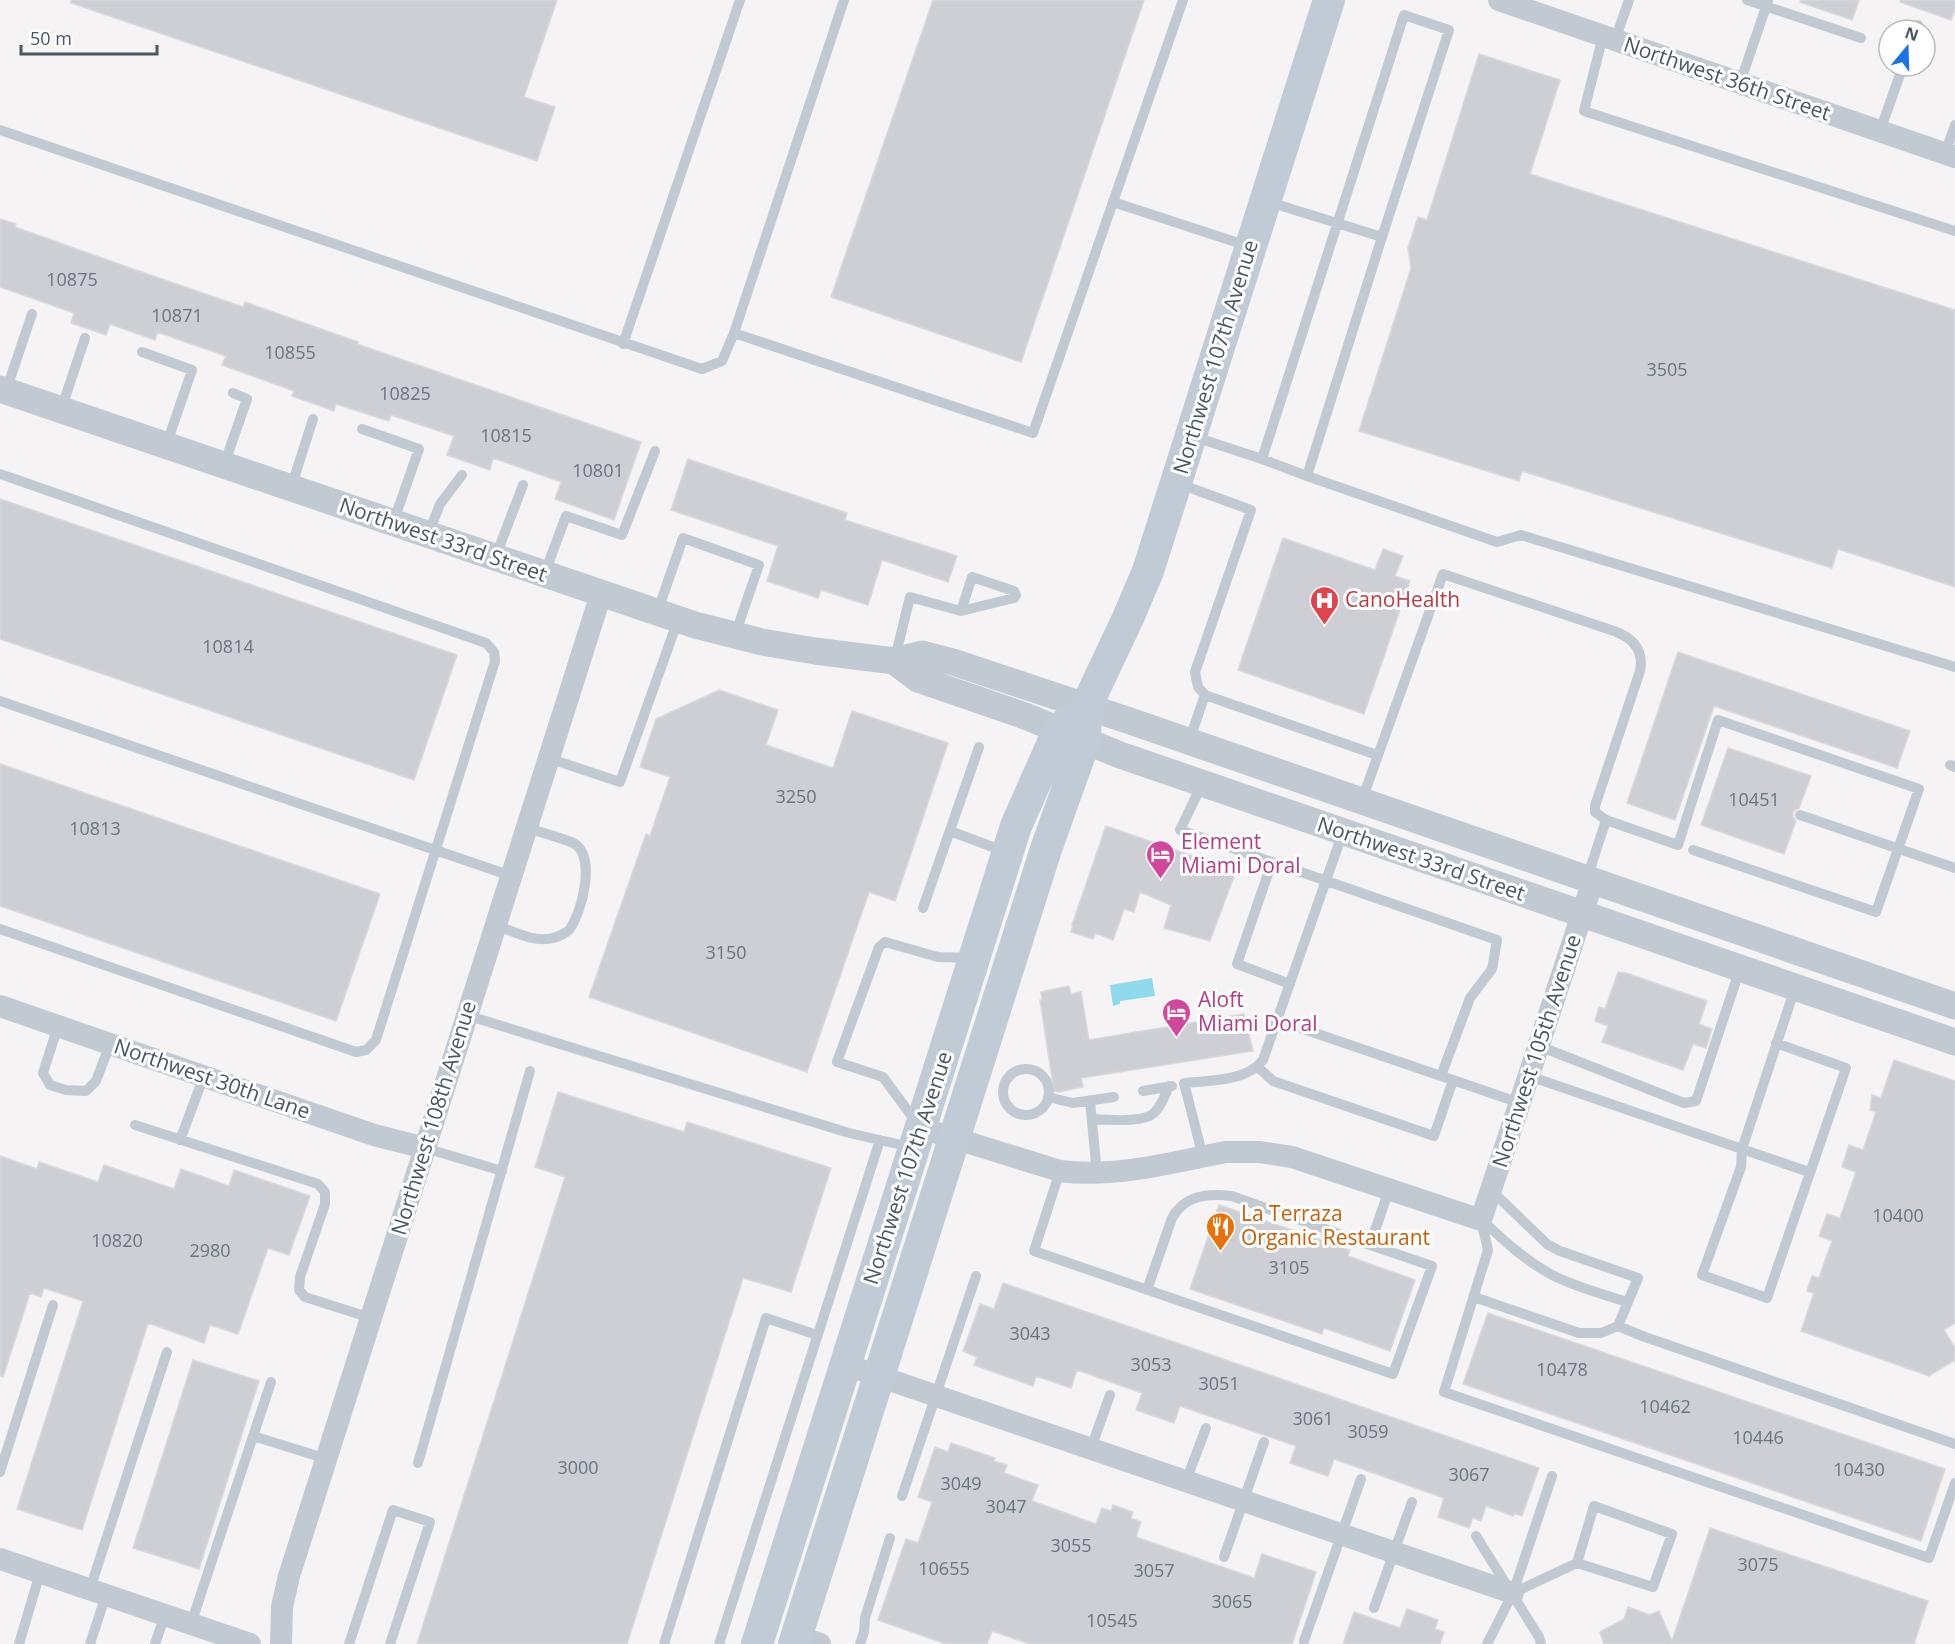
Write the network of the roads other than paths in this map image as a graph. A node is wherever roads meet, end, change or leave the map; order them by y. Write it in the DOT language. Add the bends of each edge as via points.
graph roads {
  1 [pos="740,0"];
  2 [pos="844,0"];
  3 [pos="1183,0"];
  4 [pos="1329,0"];
  5 [pos="1629,0"];
  6 [pos="1747,0"];
  7 [pos="1507,1"];
  8 [pos="1767,3"];
  9 [pos="1609,38"];
  10 [pos="1861,39"];
  11 [pos="1899,78"];
  12 [pos="1740,83"];
  13 [pos="1955,125"];
  14 [pos="0,130"];
  15 [pos="1880,131"];
  16 [pos="1950,156"];
  17 [pos="1265,201"];
  18 [pos="1113,202"];
  19 [pos="1338,223"];
  20 [pos="1955,231"];
  21 [pos="1382,237"];
  22 [pos="1251,247"];
  23 [pos="32,314"];
  24 [pos="734,333"];
  25 [pos="85,338"];
  26 [pos="623,344"];
  27 [pos="142,352"];
  28 [pos="3,390"];
  29 [pos="233,393"];
  30 [pos="61,410"];
  31 [pos="313,419"];
  32 [pos="362,429"];
  33 [pos="1192,436"];
  34 [pos="166,446"];
  35 [pos="655,451"];
  36 [pos="1262,459"];
  37 [pos="224,465"];
  38 [pos="0,474"];
  39 [pos="462,475"];
  40 [pos="1307,476"];
  41 [pos="1177,483"];
  42 [pos="523,485"];
  43 [pos="291,488"];
  44 [pos="393,523"];
  45 [pos="428,535"];
  46 [pos="495,558"];
  47 [pos="544,575"];
  48 [pos="601,594"];
  49 [pos="961,611"];
  50 [pos="667,617"];
  51 [pos="735,636"];
  52 [pos="894,661"];
  53 [pos="1955,667"];
  54 [pos="1205,695"];
  55 [pos="0,701"];
  56 [pos="1086,706"];
  57 [pos="1072,735"];
  58 [pos="1189,741"];
  59 [pos="979,747"];
  60 [pos="1377,754"];
  61 [pos="548,758"];
  62 [pos="1202,783"];
  63 [pos="1361,801"];
  64 [pos="1800,815"];
  65 [pos="1606,820"];
  66 [pos="526,828"];
  67 [pos="950,831"];
  68 [pos="1344,832"];
  69 [pos="1898,848"];
  70 [pos="1693,850"];
  71 [pos="435,851"];
  72 [pos="1008,853"];
  73 [pos="1272,862"];
  74 [pos="1955,868"];
  75 [pos="511,876"];
  76 [pos="1589,880"];
  77 [pos="1327,881"];
  78 [pos="923,908"];
  79 [pos="1582,914"];
  80 [pos="495,925"];
  81 [pos="0,929"];
  82 [pos="975,958"];
  83 [pos="1740,968"];
  84 [pos="1290,984"];
  85 [pos="1795,988"];
  86 [pos="0,1006"];
  87 [pos="1955,1006"];
  88 [pos="466,1015"];
  89 [pos="1277,1020"];
  90 [pos="58,1026"];
  91 [pos="1955,1042"];
  92 [pos="1776,1043"];
  93 [pos="110,1044"];
  94 [pos="1539,1046"];
  95 [pos="1258,1067"];
  96 [pos="530,1071"];
  97 [pos="204,1076"];
  98 [pos="1441,1076"];
  99 [pos="1529,1076"];
  100 [pos="1453,1080"];
  101 [pos="1184,1083"];
  102 [pos="1169,1086"];
  103 [pos="1143,1092"];
  104 [pos="1048,1097"];
  105 [pos="1114,1097"];
  106 [pos="1090,1101"];
  107 [pos="1520,1103"];
  108 [pos="1093,1119"];
  109 [pos="135,1125"];
  110 [pos="921,1128"];
  111 [pos="954,1138"];
  112 [pos="180,1140"];
  113 [pos="880,1140"];
  114 [pos="425,1148"];
  115 [pos="1742,1149"];
  116 [pos="1203,1157"];
  117 [pos="502,1171"];
  118 [pos="1060,1171"];
  119 [pos="1809,1172"];
  120 [pos="1097,1174"];
  121 [pos="1389,1190"];
  122 [pos="1491,1190"];
  123 [pos="1481,1220"];
  124 [pos="1370,1245"];
  125 [pos="976,1276"];
  126 [pos="1147,1290"];
  127 [pos="1474,1298"];
  128 [pos="1627,1302"];
  129 [pos="52,1305"];
  130 [pos="371,1318"];
  131 [pos="1618,1326"];
  132 [pos="817,1335"];
  133 [pos="167,1352"];
  134 [pos="846,1365"];
  135 [pos="879,1376"];
  136 [pos="271,1382"];
  137 [pos="935,1395"];
  138 [pos="1110,1395"];
  139 [pos="1206,1428"];
  140 [pos="253,1436"];
  141 [pos="1264,1442"];
  142 [pos="1955,1444"];
  143 [pos="1091,1449"];
  144 [pos="327,1459"];
  145 [pos="418,1463"];
  146 [pos="0,1472"];
  147 [pos="1552,1476"];
  148 [pos="1360,1479"];
  149 [pos="1186,1482"];
  150 [pos="1955,1483"];
  151 [pos="902,1496"];
  152 [pos="1244,1501"];
  153 [pos="1412,1502"];
  154 [pos="1342,1535"];
  155 [pos="1476,1536"];
  156 [pos="890,1538"];
  157 [pos="1395,1553"];
  158 [pos="1224,1557"];
  159 [pos="0,1559"];
  160 [pos="1577,1563"];
  161 [pos="40,1573"];
  162 [pos="98,1592"];
  163 [pos="1513,1593"];
  164 [pos="1374,1608"];
  165 [pos="165,1615"];
  166 [pos="191,1624"];
  167 [pos="760,1634"];
  168 [pos="219,1639"];
  169 [pos="803,1641"];
  170 [pos="1304,1641"];
  171 [pos="19,1644"];
  172 [pos="90,1644"];
  173 [pos="155,1644"];
  174 [pos="250,1644"];
  175 [pos="281,1644"];
  176 [pos="349,1644"];
  177 [pos="390,1644"];
  178 [pos="664,1644"];
  179 [pos="719,1644"];
  180 [pos="860,1644"];
  181 [pos="1487,1644"];
  182 [pos="1541,1644"];
  1 -- 26 [label="lane"];
  2 -- 24 [label="lane"];
  3 -- 18 [label="lane"];
  4 -- 17 [label="main road, Northwest 107th Avenue"];
  5 -- 9 [label="lane"];
  6 -- 8 [label="lane"];
  7 -- 9 [label="street, Northwest 36th Street"];
  8 -- 10 [label="lane"];
  8 -- 12 [label="lane"];
  9 -- 12 [label="street, Northwest 36th Street"];
  9 -- 20 [label="lane" via="1584,111"];
  11 -- 15 [label="lane"];
  12 -- 15 [label="street, Northwest 36th Street"];
  13 -- 16 [label="lane"];
  14 -- 26 [label="lane"];
  15 -- 16 [label="street, Northwest 36th Street"];
  17 -- 19 [label="lane"];
  17 -- 22 [label="main road, Northwest 107th Avenue"];
  18 -- 22 [label="lane"];
  18 -- 24 [label="lane" via="1033,433"];
  19 -- 21 [label="lane"];
  19 -- 21 [label="lane" via="1404,15 1449,30"];
  19 -- 36 [label="lane"];
  21 -- 40 [label="lane"];
  22 -- 33 [label="main road, Northwest 107th Avenue"];
  23 -- 28 [label="lane"];
  24 -- 26 [label="lane" via="722,361 702,369"];
  25 -- 30 [label="lane"];
  27 -- 34 [label="lane" via="192,370"];
  28 -- 30 [label="street, Northwest 33rd Street"];
  29 -- 37 [label="lane" via="247,399"];
  30 -- 34 [label="street, Northwest 33rd Street"];
  31 -- 43 [label="lane"];
  32 -- 44 [label="lane" via="419,449"];
  33 -- 36 [label="lane"];
  33 -- 41 [label="main road, Northwest 107th Avenue"];
  34 -- 37 [label="street, Northwest 33rd Street"];
  35 -- 47 [label="lane" via="622,536 566,516"];
  36 -- 40 [label="lane"];
  37 -- 43 [label="street, Northwest 33rd Street"];
  38 -- 71 [label="lane" via="486,644 494,652 495,661"];
  39 -- 45 [label="lane" via="440,504"];
  40 -- 53 [label="lane" via="1497,542 1521,535"];
  41 -- 54 [label="lane" via="1251,510 1195,672 1198,687"];
  41 -- 56 [label="main road, Northwest 107th Avenue" via="1142,587"];
  42 -- 46 [label="lane"];
  43 -- 44 [label="street, Northwest 33rd Street"];
  44 -- 45 [label="street, Northwest 33rd Street"];
  45 -- 46 [label="street, Northwest 33rd Street"];
  46 -- 47 [label="street, Northwest 33rd Street"];
  47 -- 48 [label="street, Northwest 33rd Street"];
  48 -- 50 [label="street, Northwest 33rd Street"];
  48 -- 61 [label="street, Northwest 108th Avenue"];
  49 -- 49 [label="lane" via="1014,598 1016,595 1014,591 972,578"];
  49 -- 52 [label="lane" via="910,597"];
  50 -- 51 [label="street, Northwest 33rd Street"];
  50 -- 51 [label="lane" via="682,538 759,565"];
  50 -- 61 [label="lane" via="620,782"];
  51 -- 52 [label="street, Northwest 33rd Street"];
  52 -- 56 [label="street, Northwest 33rd Street" via="922,654"];
  52 -- 57 [label="street, Northwest 33rd Street" via="918,679"];
  54 -- 58 [label="lane"];
  54 -- 60 [label="lane"];
  55 -- 71 [label="lane"];
  56 -- 57 [label="main road, Northwest 107th Avenue"];
  56 -- 58 [label="street, Northwest 33rd Street"];
  57 -- 62 [label="street, Northwest 33rd Street"];
  57 -- 72 [label="main road, Northwest 107th Avenue" via="1024,805"];
  57 -- 111 [label="main road, Northwest 107th Avenue" via="1046,849"];
  58 -- 63 [label="street, Northwest 33rd Street"];
  59 -- 67 [label="lane"];
  60 -- 63 [label="lane"];
  60 -- 65 [label="lane" via="1443,574 1614,631 1635,644 1641,656 1640,671 1594,806 1595,812"];
  61 -- 66 [label="street, Northwest 108th Avenue"];
  62 -- 68 [label="street, Northwest 33rd Street"];
  62 -- 73 [label="lane" via="1180,831"];
  63 -- 76 [label="street, Northwest 33rd Street"];
  64 -- 69 [label="lane"];
  65 -- 69 [label="lane" via="1678,845 1718,720 1919,789"];
  65 -- 76 [label="lane"];
  66 -- 75 [label="street, Northwest 108th Avenue"];
  66 -- 80 [label="lane" via="576,845 586,860 576,916 568,932 552,939 530,937"];
  67 -- 72 [label="lane"];
  67 -- 78 [label="lane"];
  68 -- 77 [label="lane"];
  68 -- 79 [label="street, Northwest 33rd Street"];
  69 -- 70 [label="lane" via="1876,912"];
  69 -- 74 [label="lane"];
  71 -- 75 [label="lane"];
  71 -- 81 [label="lane" via="376,1040 366,1050 356,1052"];
  72 -- 82 [label="main road, Northwest 107th Avenue"];
  73 -- 77 [label="lane"];
  73 -- 84 [label="lane" via="1236,964"];
  75 -- 80 [label="street, Northwest 108th Avenue"];
  76 -- 79 [label="street, Northwest 105th Avenue"];
  76 -- 87 [label="street, Northwest 33rd Street"];
  77 -- 84 [label="lane"];
  77 -- 98 [label="lane" via="1497,940 1492,969 1470,998"];
  79 -- 83 [label="street, Northwest 33rd Street"];
  79 -- 94 [label="street, Northwest 105th Avenue"];
  80 -- 88 [label="street, Northwest 108th Avenue"];
  82 -- 110 [label="main road, Northwest 107th Avenue"];
  82 -- 110 [label="lane" via="938,957 885,942 879,947 837,1062 883,1077"];
  83 -- 85 [label="street, Northwest 33rd Street"];
  83 -- 94 [label="lane" via="1696,1101 1684,1103"];
  84 -- 89 [label="lane"];
  85 -- 91 [label="street, Northwest 33rd Street"];
  85 -- 92 [label="lane"];
  86 -- 90 [label="street, Northwest 30th Lane"];
  88 -- 113 [label="lane"];
  88 -- 114 [label="street, Northwest 108th Avenue"];
  89 -- 95 [label="lane"];
  89 -- 98 [label="lane"];
  90 -- 93 [label="street, Northwest 30th Lane"];
  90 -- 93 [label="lane" via="43,1073 50,1085 58,1088 86,1091 96,1081"];
  92 -- 115 [label="lane"];
  92 -- 119 [label="lane" via="1846,1068"];
  93 -- 97 [label="street, Northwest 30th Lane"];
  94 -- 99 [label="street, Northwest 105th Avenue"];
  95 -- 100 [label="lane" via="1273,1081 1434,1136"];
  95 -- 101 [label="lane" via="1242,1075"];
  96 -- 117 [label="lane"];
  97 -- 112 [label="lane"];
  97 -- 114 [label="street, Northwest 30th Lane" via="374,1135"];
  98 -- 100 [label="lane"];
  99 -- 107 [label="street, Northwest 105th Avenue"];
  99 -- 115 [label="lane"];
  100 -- 107 [label="lane"];
  101 -- 102 [label="lane"];
  101 -- 116 [label="lane"];
  102 -- 103 [label="lane"];
  102 -- 108 [label="lane" via="1151,1115 1118,1121"];
  104 -- 104 [label="lane" via="1046,1082 1027,1070 1012,1074 1004,1086 1004,1101 1021,1115 1035,1113"];
  104 -- 106 [label="lane"];
  105 -- 106 [label="lane"];
  106 -- 108 [label="lane"];
  107 -- 122 [label="street, Northwest 105th Avenue"];
  108 -- 120 [label="lane"];
  109 -- 112 [label="lane"];
  110 -- 111 [label="street"];
  110 -- 113 [label="lane" via="906,1146"];
  110 -- 134 [label="main road, Northwest 107th Avenue"];
  111 -- 118 [label="street"];
  111 -- 135 [label="main road, Northwest 107th Avenue"];
  112 -- 130 [label="lane" via="318,1184 325,1192 325,1204 299,1290 305,1297"];
  113 -- 132 [label="lane"];
  114 -- 117 [label="lane"];
  114 -- 130 [label="street, Northwest 108th Avenue"];
  115 -- 119 [label="lane"];
  115 -- 119 [label="lane" via="1741,1167 1702,1275 1767,1298"];
  116 -- 120 [label="street"];
  116 -- 121 [label="street" via="1242,1151 1278,1154"];
  117 -- 145 [label="lane"];
  118 -- 120 [label="street"];
  118 -- 126 [label="lane" via="1034,1251"];
  121 -- 123 [label="street"];
  121 -- 124 [label="lane"];
  122 -- 123 [label="street, Northwest 105th Avenue"];
  122 -- 128 [label="lane" via="1547,1244 1638,1278"];
  123 -- 127 [label="lane" via="1488,1250"];
  123 -- 128 [label="lane" via="1510,1247 1551,1274"];
  124 -- 126 [label="lane" via="1232,1197 1202,1195 1177,1209"];
  124 -- 126 [label="lane" via="1431,1266 1393,1374"];
  125 -- 137 [label="lane"];
  127 -- 131 [label="lane" via="1580,1334 1601,1333"];
  127 -- 150 [label="lane" via="1444,1392 1929,1558"];
  128 -- 131 [label="lane"];
  129 -- 146 [label="lane"];
  130 -- 144 [label="street, Northwest 108th Avenue"];
  131 -- 142 [label="lane"];
  132 -- 178 [label="lane" via="766,1318"];
  132 -- 179 [label="lane"];
  133 -- 162 [label="lane"];
  134 -- 135 [label="street"];
  134 -- 167 [label="main road, Northwest 107th Avenue"];
  135 -- 137 [label="street"];
  135 -- 169 [label="main road, Northwest 107th Avenue"];
  136 -- 140 [label="lane"];
  137 -- 143 [label="street"];
  137 -- 151 [label="lane"];
  138 -- 143 [label="lane"];
  139 -- 149 [label="lane"];
  140 -- 144 [label="lane"];
  140 -- 166 [label="lane"];
  141 -- 152 [label="lane"];
  143 -- 149 [label="street"];
  144 -- 175 [label="street, Northwest 108th Avenue" via="287,1584"];
  147 -- 163 [label="lane"];
  148 -- 154 [label="lane"];
  149 -- 152 [label="street"];
  152 -- 154 [label="street"];
  152 -- 158 [label="lane"];
  153 -- 157 [label="lane"];
  154 -- 157 [label="street"];
  154 -- 170 [label="lane"];
  155 -- 163 [label="lane"];
  156 -- 180 [label="lane"];
  157 -- 163 [label="street"];
  157 -- 164 [label="lane"];
  159 -- 161 [label="street"];
  160 -- 160 [label="lane" via="1653,1587 1672,1534 1594,1506"];
  160 -- 163 [label="lane"];
  161 -- 162 [label="street"];
  161 -- 171 [label="lane"];
  162 -- 165 [label="street"];
  162 -- 172 [label="lane"];
  163 -- 181 [label="lane"];
  163 -- 182 [label="lane"];
  165 -- 166 [label="street"];
  165 -- 173 [label="lane"];
  166 -- 168 [label="street"];
  167 -- 169 [label="main road"];
  168 -- 174 [label="street"];
  176 -- 177 [label="lane" via="393,1510 429,1522"];
}
